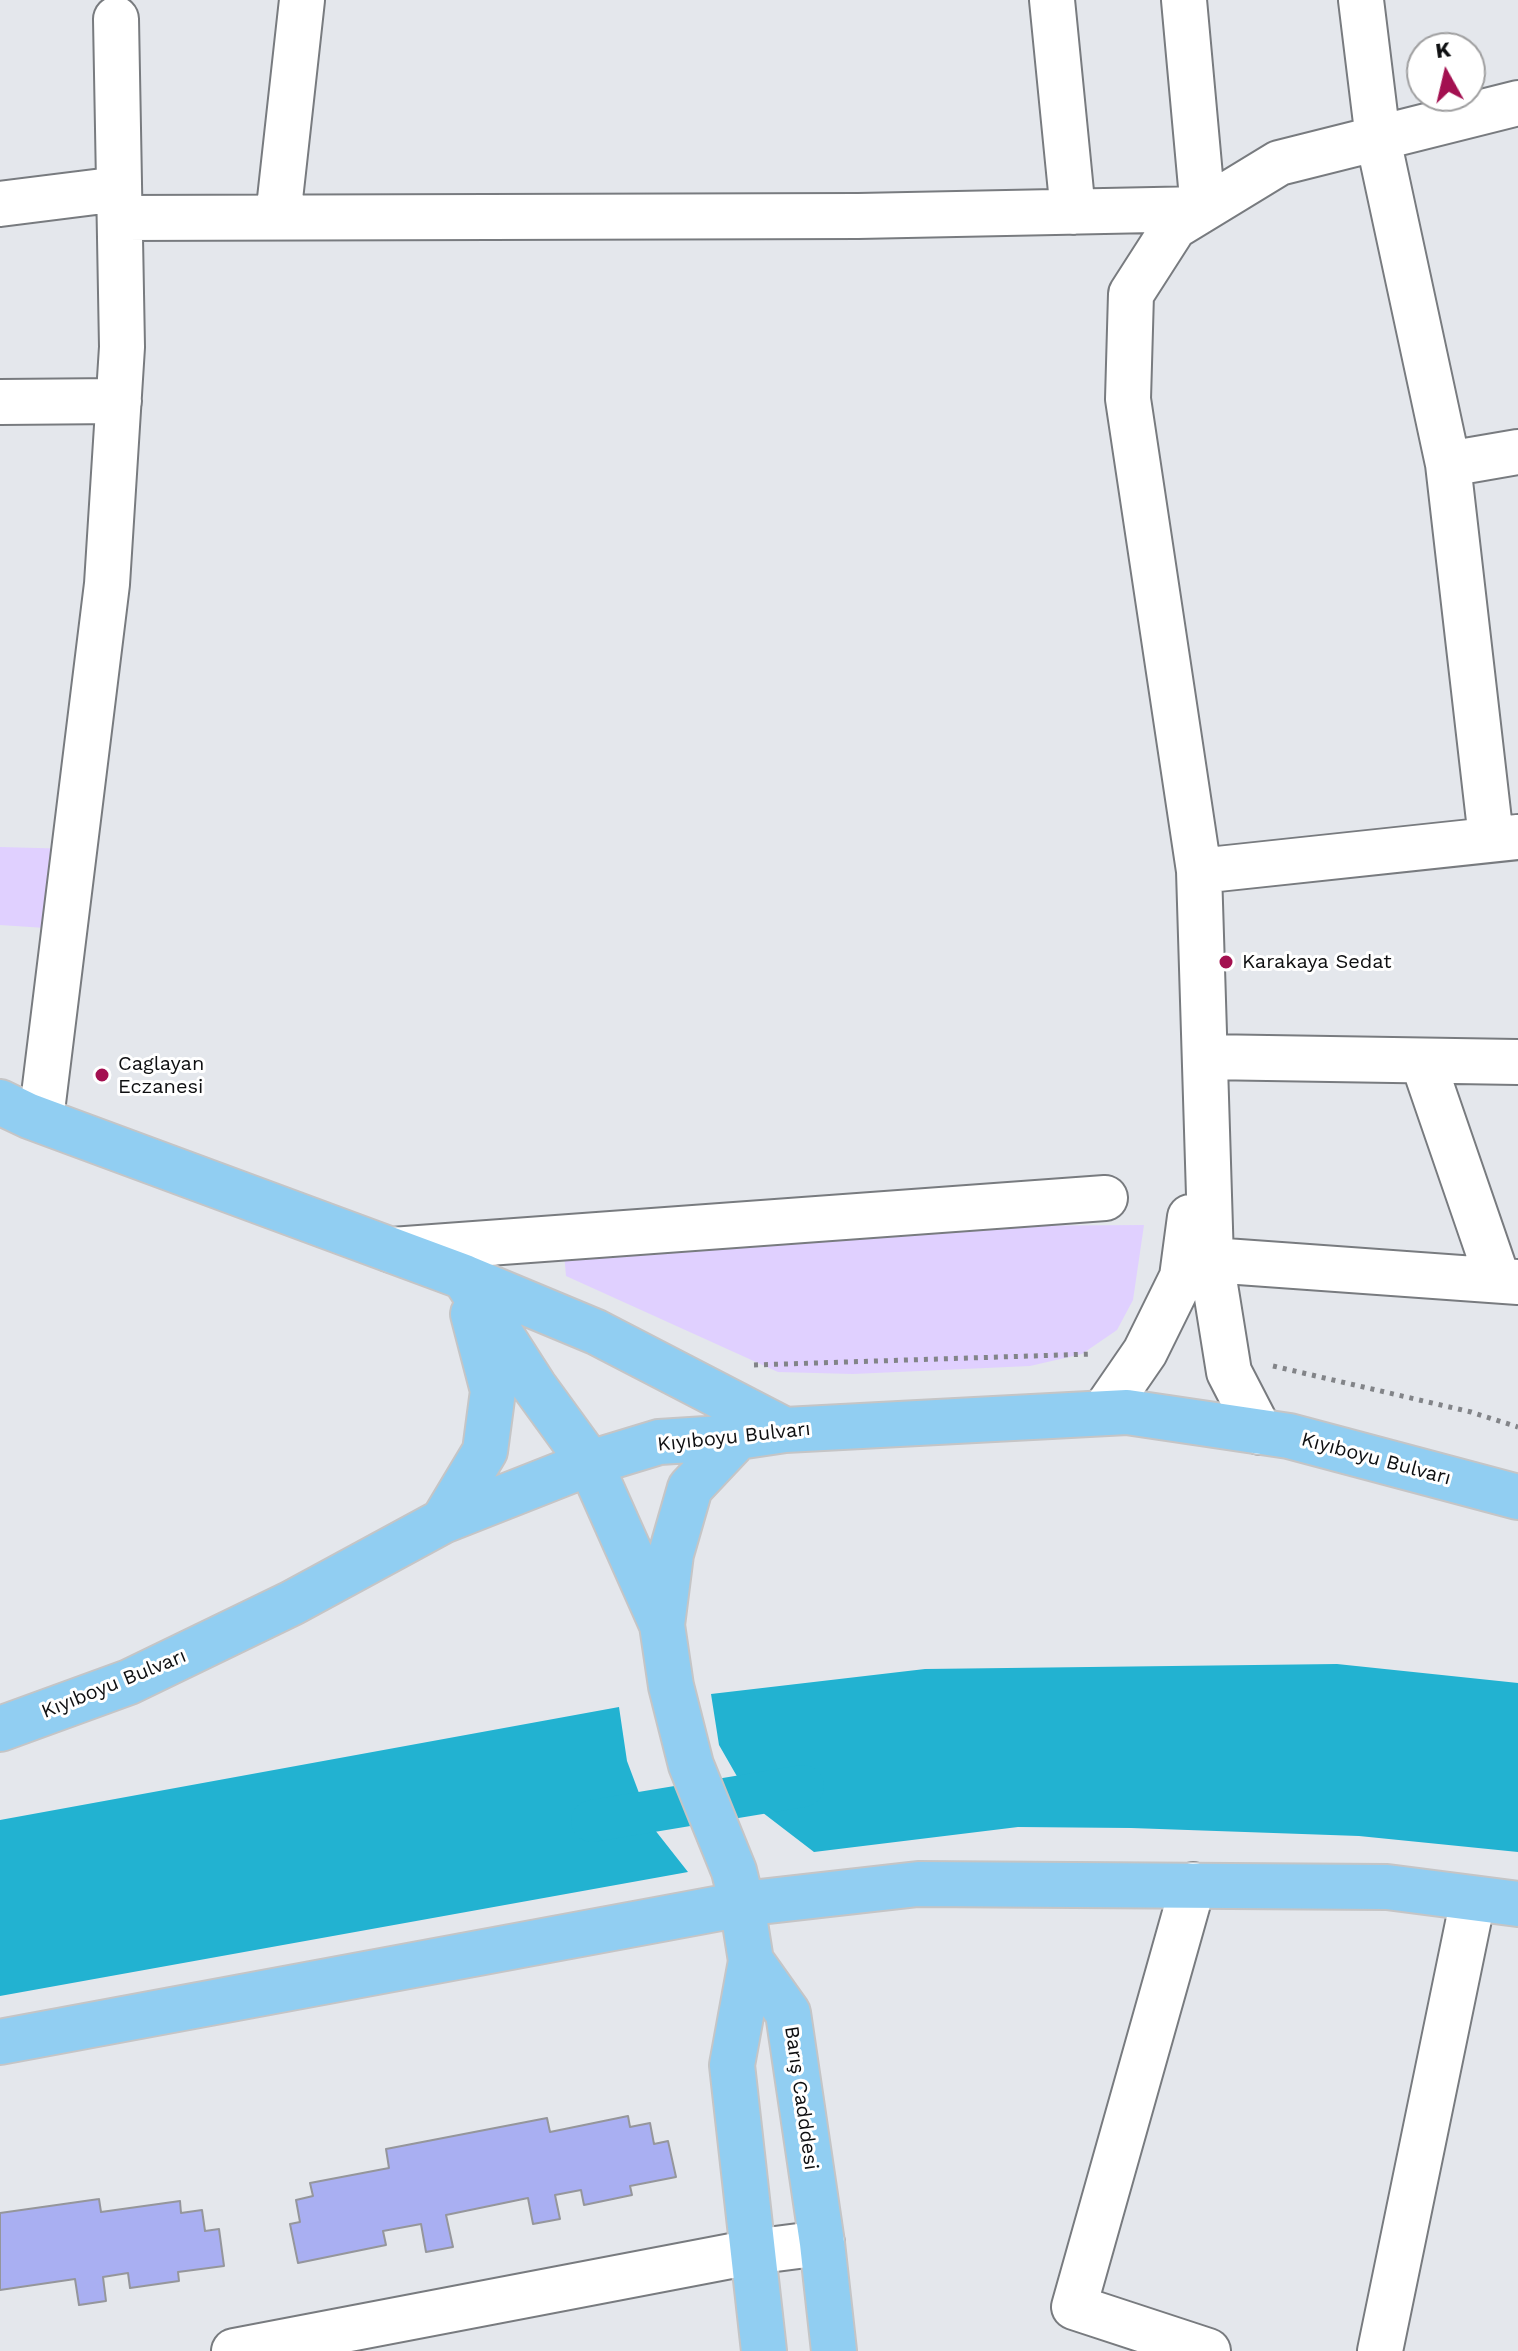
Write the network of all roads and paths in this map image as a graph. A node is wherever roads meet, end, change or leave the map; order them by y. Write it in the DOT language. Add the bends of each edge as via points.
graph roads {
  1 [pos="302,0"];
  2 [pos="1052,0"];
  3 [pos="1184,0"];
  4 [pos="1361,0"];
  5 [pos="116,19"];
  6 [pos="1518,103"];
  7 [pos="1378,139"];
  8 [pos="120,203"];
  9 [pos="0,204"];
  10 [pos="1203,209"];
  11 [pos="1073,212"];
  12 [pos="278,217"];
  13 [pos="119,401"];
  14 [pos="0,402"];
  15 [pos="1518,452"];
  16 [pos="1448,464"];
  17 [pos="1505,837"];
  18 [pos="1199,871"];
  19 [pos="1205,1057"];
  20 [pos="1423,1062"];
  21 [pos="1518,1062"];
  22 [pos="0,1102"];
  23 [pos="1206,1104"];
  24 [pos="41,1119"];
  25 [pos="1105,1198"];
  26 [pos="392,1250"];
  27 [pos="1211,1260"];
  28 [pos="464,1277"];
  29 [pos="1508,1281"];
  30 [pos="1103,1413"];
  31 [pos="785,1430"];
  32 [pos="1260,1432"];
  33 [pos="738,1437"];
  34 [pos="590,1463"];
  35 [pos="1518,1497"];
  36 [pos="443,1521"];
  37 [pos="662,1625"];
  38 [pos="0,1729"];
  39 [pos="1193,1885"];
  40 [pos="738,1887"];
  41 [pos="1473,1899"];
  42 [pos="1518,1904"];
  43 [pos="751,1961"];
  44 [pos="0,2042"];
  45 [pos="822,2243"];
  46 [pos="752,2252"];
  47 [pos="234,2351"];
  48 [pos="764,2351"];
  49 [pos="834,2351"];
  50 [pos="1208,2351"];
  51 [pos="1380,2351"];
  1 -- 12 [label="street"];
  2 -- 11 [label="street"];
  3 -- 10 [label="street"];
  4 -- 7 [label="street"];
  5 -- 8 [label="street"];
  6 -- 7 [label="street"];
  7 -- 10 [label="street" via="1279,163"];
  7 -- 16 [label="street"];
  8 -- 9 [label="street"];
  8 -- 12 [label="street"];
  8 -- 13 [label="street"];
  10 -- 11 [label="street"];
  10 -- 18 [label="street" via="1174,227 1131,294 1128,399"];
  11 -- 12 [label="street"];
  13 -- 14 [label="street"];
  13 -- 24 [label="street" via="107,584"];
  15 -- 16 [label="street"];
  16 -- 17 [label="street"];
  17 -- 18 [label="street"];
  18 -- 19 [label="street"];
  19 -- 20 [label="street"];
  19 -- 23 [label="street"];
  20 -- 21 [label="street"];
  20 -- 29 [label="street"];
  22 -- 24 [label="main road"];
  23 -- 27 [label="street"];
  23 -- 30 [label="street" via="1182,1277 1145,1352"];
  24 -- 26 [label="main road"];
  25 -- 26 [label="street"];
  26 -- 28 [label="main road"];
  27 -- 29 [label="street"];
  27 -- 32 [label="street" via="1229,1372"];
  28 -- 31 [label="main road" via="596,1332"];
  28 -- 34 [label="main road"];
  28 -- 36 [label="main road" via="493,1391 485,1451"];
  30 -- 31 [label="main road, Kıyıboyu Bulvarı"];
  30 -- 32 [label="main road, Kıyıboyu Bulvarı"];
  31 -- 33 [label="main road, Kıyıboyu Bulvarı"];
  32 -- 35 [label="main road, Kıyıboyu Bulvarı"];
  33 -- 34 [label="main road, Kıyıboyu Bulvarı" via="659,1442"];
  33 -- 37 [label="main road" via="690,1488 671,1554"];
  34 -- 36 [label="main road, Kıyıboyu Bulvarı"];
  34 -- 37 [label="main road"];
  36 -- 38 [label="main road, Kıyıboyu Bulvarı" via="292,1603 129,1682"];
  37 -- 40 [label="main road" via="691,1765"];
  39 -- 40 [label="main road"];
  39 -- 41 [label="main road" via="1387,1887"];
  39 -- 50 [label="street" via="1074,2307"];
  40 -- 43 [label="main road"];
  40 -- 44 [label="main road"];
  41 -- 42 [label="main road"];
  41 -- 51 [label="street"];
  43 -- 45 [label="main road, Barış Cadddesi" via="788,2013"];
  43 -- 46 [label="main road" via="732,2065"];
  45 -- 46 [label="street"];
  45 -- 49 [label="main road, Barış Cadddesi"];
  46 -- 47 [label="street"];
  46 -- 48 [label="main road"];
}
